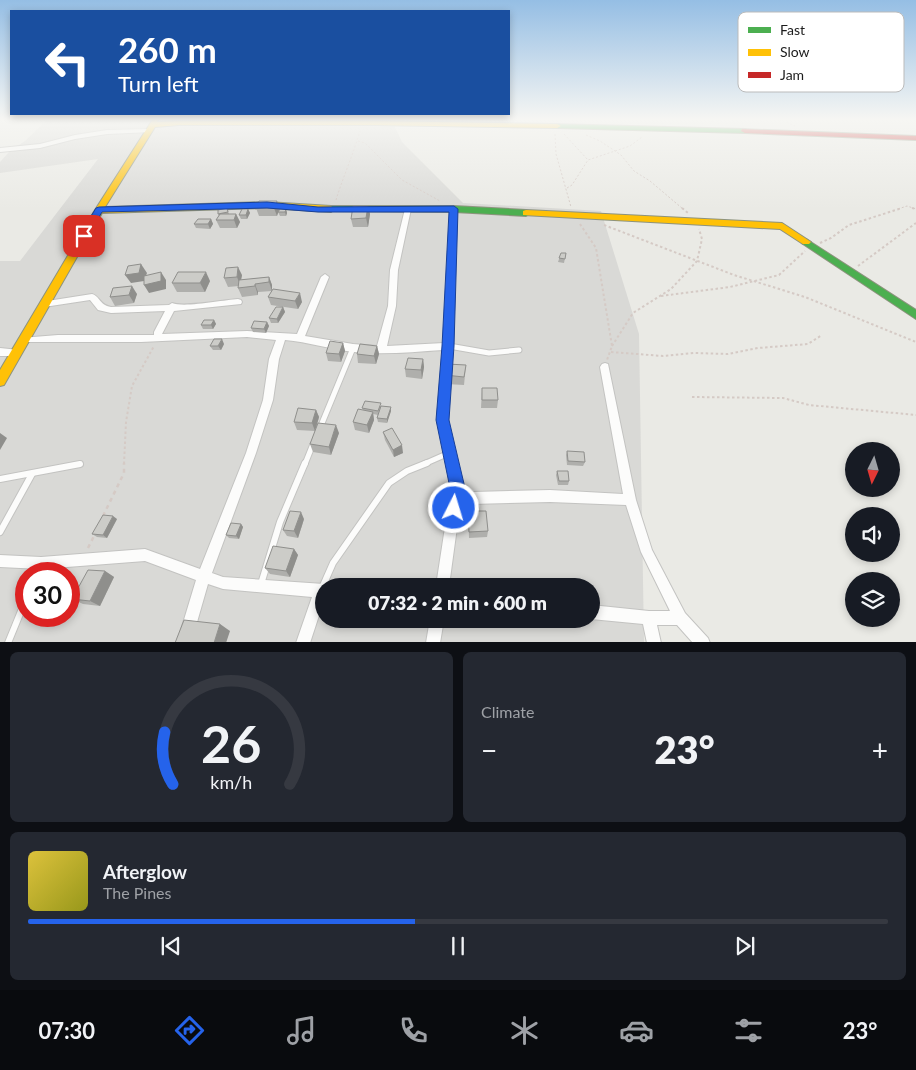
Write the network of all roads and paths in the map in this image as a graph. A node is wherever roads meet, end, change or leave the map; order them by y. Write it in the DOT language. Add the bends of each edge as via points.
graph roads {
  1 [pos="137,149"];
  2 [pos="354,149"];
  3 [pos="371,149"];
  4 [pos="556,149"];
  5 [pos="577,149"];
  6 [pos="621,149"];
  7 [pos="588,160"];
  8 [pos="567,188"];
  9 [pos="334,209"];
  10 [pos="408,209"];
  11 [pos="451,209"];
  12 [pos="916,209"];
  13 [pos="99,210"];
  14 [pos="574,214"];
  15 [pos="916,223"];
  16 [pos="600,224"];
  17 [pos="812,246"];
  18 [pos="850,270"];
  19 [pos="325,277"];
  20 [pos="753,280"];
  21 [pos="659,297"];
  22 [pos="238,302"];
  23 [pos="44,304"];
  24 [pos="172,306"];
  25 [pos="916,315"];
  26 [pos="822,335"];
  27 [pos="281,337"];
  28 [pos="158,338"];
  29 [pos="300,338"];
  30 [pos="24,340"];
  31 [pos="916,342"];
  32 [pos="448,346"];
  33 [pos="353,348"];
  34 [pos="381,350"];
  35 [pos="519,350"];
  36 [pos="0,352"];
  37 [pos="610,352"];
  38 [pos="16,353"];
  39 [pos="605,367"];
  40 [pos="0,381"];
  41 [pos="692,397"];
  42 [pos="916,415"];
  43 [pos="451,452"];
  44 [pos="80,464"];
  45 [pos="32,474"];
  46 [pos="0,479"];
  47 [pos="457,488"];
  48 [pos="630,500"];
  49 [pos="103,516"];
  50 [pos="0,532"];
  51 [pos="95,534"];
  52 [pos="82,560"];
  53 [pos="0,561"];
  54 [pos="71,562"];
  55 [pos="15,564"];
  56 [pos="204,576"];
  57 [pos="327,578"];
  58 [pos="443,578"];
  59 [pos="261,586"];
  60 [pos="315,590"];
  61 [pos="315,610"];
  62 [pos="600,613"];
  63 [pos="649,618"];
  64 [pos="680,618"];
  65 [pos="15,625"];
  66 [pos="435,628"];
  67 [pos="8,642"];
  68 [pos="184,642"];
  69 [pos="303,642"];
  70 [pos="433,642"];
  71 [pos="654,642"];
  72 [pos="703,642"];
  1 -- 13 [label="street"];
  2 -- 9 [label="path" via="347,164 348,172 338,188"];
  3 -- 11 [label="path" via="402,180"];
  4 -- 8 [label="path"];
  5 -- 7 [label="path"];
  6 -- 7 [label="path"];
  7 -- 8 [label="path"];
  8 -- 14 [label="path"];
  9 -- 10 [label="street"];
  9 -- 13 [label="street" via="267,205"];
  10 -- 11 [label="street"];
  10 -- 34 [label="street" via="394,270 392,306"];
  11 -- 14 [label="street"];
  11 -- 32 [label="street"];
  12 -- 17 [label="path" via="908,206 849,225"];
  13 -- 23 [label="street"];
  14 -- 17 [label="street" via="782,226"];
  14 -- 37 [label="path" via="596,248 612,346"];
  15 -- 18 [label="path" via="867,261"];
  16 -- 20 [label="path"];
  17 -- 18 [label="street"];
  17 -- 20 [label="path" via="779,275"];
  18 -- 25 [label="street"];
  19 -- 29 [label="street"];
  20 -- 21 [label="path" via="730,287"];
  20 -- 31 [label="path" via="805,297"];
  22 -- 24 [label="street"];
  23 -- 24 [label="street" via="92,297 101,308 112,310"];
  23 -- 30 [label="street"];
  24 -- 28 [label="street"];
  26 -- 37 [label="path" via="808,344 728,354 663,356"];
  27 -- 28 [label="street" via="247,334"];
  27 -- 29 [label="street"];
  27 -- 56 [label="street" via="268,400 251,453"];
  28 -- 30 [label="street"];
  28 -- 49 [label="path" via="132,386 126,422 124,472"];
  29 -- 33 [label="street"];
  30 -- 38 [label="street"];
  32 -- 34 [label="street"];
  32 -- 35 [label="lane" via="490,353"];
  32 -- 43 [label="street" via="442,420"];
  33 -- 34 [label="street"];
  33 -- 59 [label="lane" via="280,522"];
  36 -- 38 [label="street"];
  37 -- 39 [label="path"];
  38 -- 40 [label="street"];
  39 -- 48 [label="street"];
  41 -- 42 [label="path" via="783,398 809,405"];
  43 -- 47 [label="street"];
  43 -- 57 [label="lane" via="407,471 389,483 333,563"];
  44 -- 45 [label="lane"];
  45 -- 46 [label="lane"];
  45 -- 50 [label="lane"];
  47 -- 48 [label="street" via="471,498 550,496"];
  47 -- 58 [label="street"];
  48 -- 64 [label="street" via="647,552"];
  51 -- 52 [label="path"];
  52 -- 54 [label="street"];
  52 -- 56 [label="street" via="145,556"];
  53 -- 55 [label="street"];
  56 -- 59 [label="street" via="223,583"];
  56 -- 68 [label="street"];
  59 -- 60 [label="street"];
  61 -- 69 [label="street"];
  62 -- 63 [label="street"];
  63 -- 64 [label="street"];
  63 -- 71 [label="street"];
  64 -- 72 [label="street"];
  65 -- 67 [label="lane"];
  66 -- 70 [label="street"];
}
